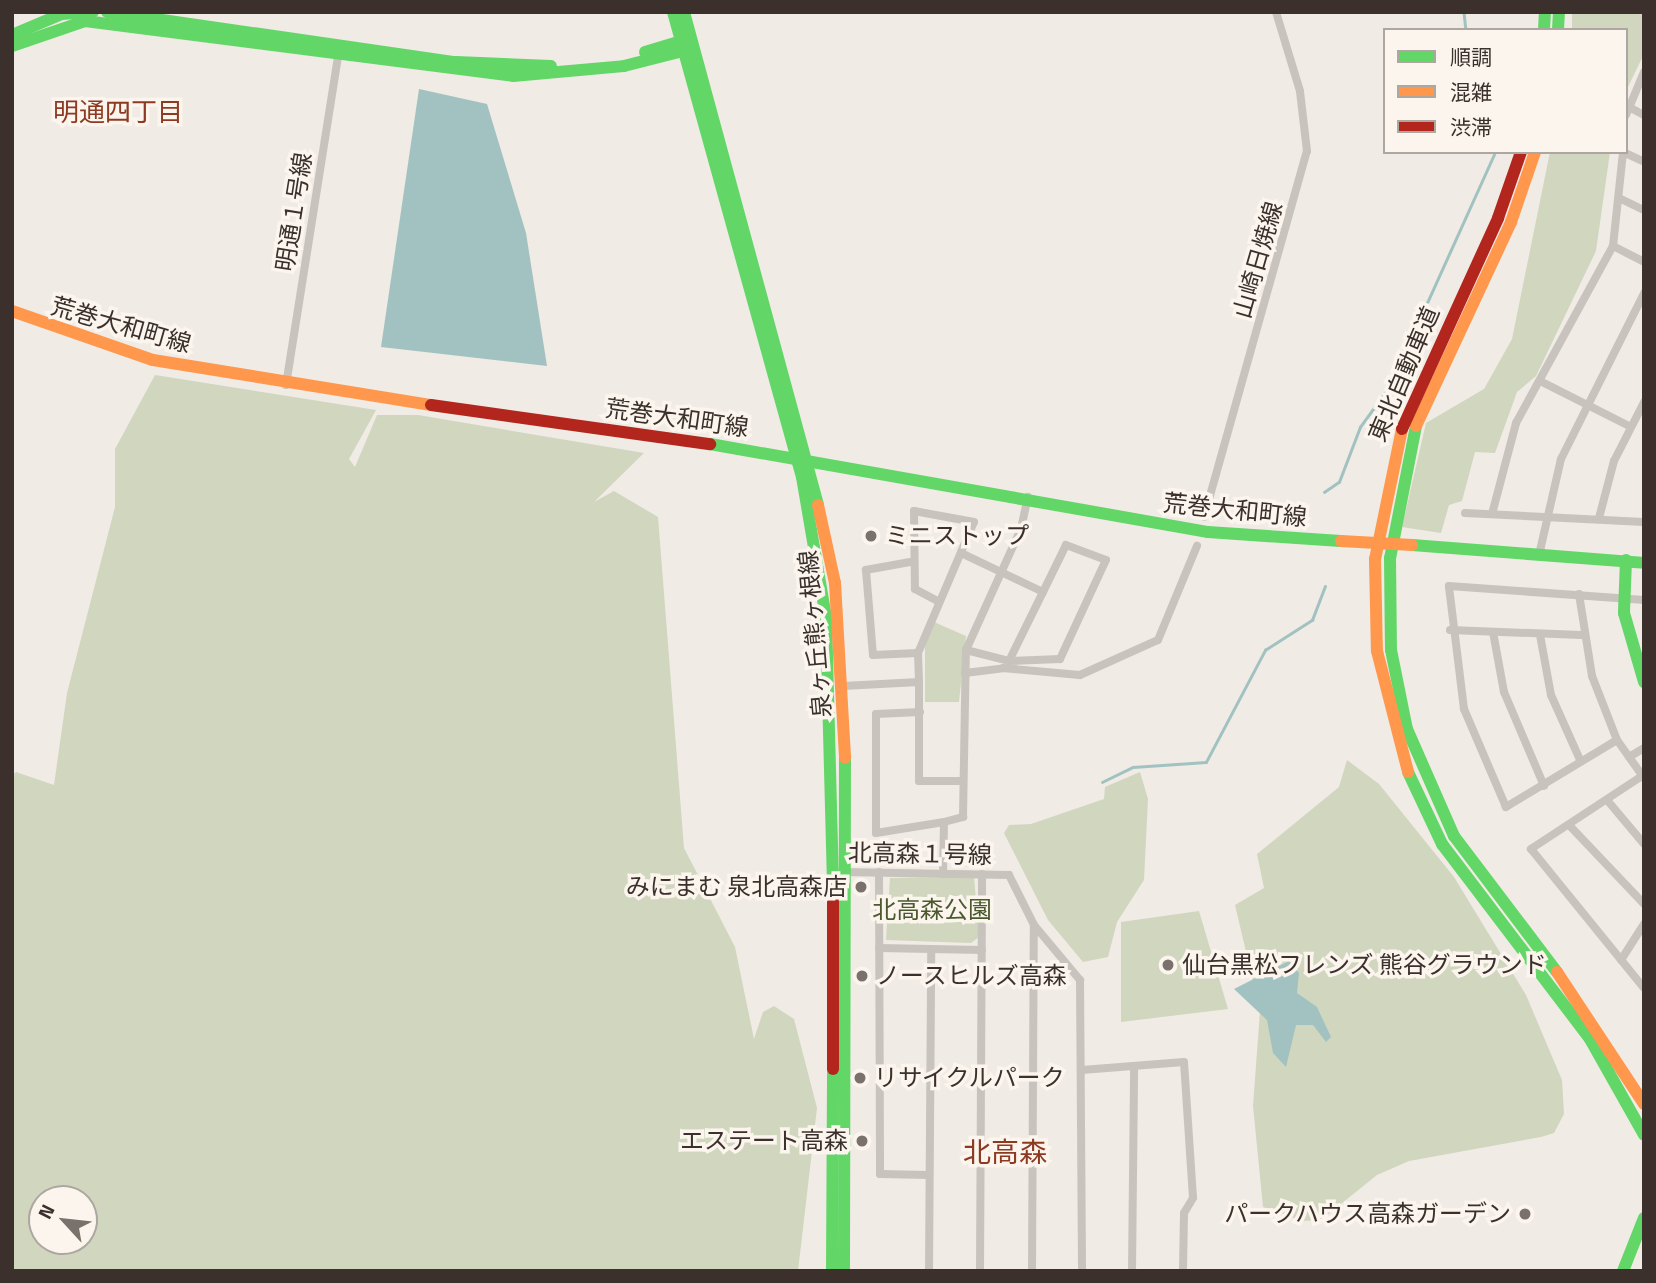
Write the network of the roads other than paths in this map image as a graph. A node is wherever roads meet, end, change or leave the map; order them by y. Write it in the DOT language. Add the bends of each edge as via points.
graph roads {
  1 [pos="93,12"];
  2 [pos="107,12"];
  3 [pos="673,12"];
  4 [pos="684,12"];
  5 [pos="1276,12"];
  6 [pos="12,35"];
  7 [pos="687,45"];
  8 [pos="12,46"];
  9 [pos="339,50"];
  10 [pos="1644,72"];
  11 [pos="1628,104"];
  12 [pos="1628,107"];
  13 [pos="1644,115"];
  14 [pos="1520,154"];
  15 [pos="1534,154"];
  16 [pos="1623,154"];
  17 [pos="1627,154"];
  18 [pos="1644,162"];
  19 [pos="1619,198"];
  20 [pos="1644,210"];
  21 [pos="1613,246"];
  22 [pos="1644,262"];
  23 [pos="1644,293"];
  24 [pos="12,311"];
  25 [pos="1544,383"];
  26 [pos="286,385"];
  27 [pos="1644,401"];
  28 [pos="1586,404"];
  29 [pos="1631,427"];
  30 [pos="802,457"];
  31 [pos="1028,498"];
  32 [pos="1465,513"];
  33 [pos="1492,514"];
  34 [pos="1204,516"];
  35 [pos="1544,517"];
  36 [pos="1599,518"];
  37 [pos="1644,522"];
  38 [pos="1197,546"];
  39 [pos="961,553"];
  40 [pos="1539,555"];
  41 [pos="1626,560"];
  42 [pos="911,562"];
  43 [pos="1644,563"];
  44 [pos="1002,573"];
  45 [pos="1042,592"];
  46 [pos="1579,594"];
  47 [pos="1625,598"];
  48 [pos="1644,600"];
  49 [pos="938,601"];
  50 [pos="1450,629"];
  51 [pos="1493,632"];
  52 [pos="1540,635"];
  53 [pos="1581,635"];
  54 [pos="967,650"];
  55 [pos="918,653"];
  56 [pos="1009,661"];
  57 [pos="965,673"];
  58 [pos="919,682"];
  59 [pos="1644,682"];
  60 [pos="843,686"];
  61 [pos="920,712"];
  62 [pos="1616,740"];
  63 [pos="1644,748"];
  64 [pos="1629,757"];
  65 [pos="1581,762"];
  66 [pos="1643,777"];
  67 [pos="961,781"];
  68 [pos="1544,786"];
  69 [pos="1607,800"];
  70 [pos="944,822"];
  71 [pos="1569,825"];
  72 [pos="1644,844"];
  73 [pos="839,872"];
  74 [pos="879,873"];
  75 [pos="943,874"];
  76 [pos="982,874"];
  77 [pos="1644,904"];
  78 [pos="1644,924"];
  79 [pos="1034,925"];
  80 [pos="879,948"];
  81 [pos="931,949"];
  82 [pos="982,950"];
  83 [pos="1621,960"];
  84 [pos="1644,988"];
  85 [pos="1134,1068"];
  86 [pos="1082,1070"];
  87 [pos="1644,1104"];
  88 [pos="1644,1135"];
  89 [pos="929,1175"];
  90 [pos="1644,1218"];
  91 [pos="832,1271"];
  92 [pos="844,1271"];
  93 [pos="929,1271"];
  94 [pos="980,1271"];
  95 [pos="1032,1271"];
  96 [pos="1082,1271"];
  97 [pos="1132,1271"];
  98 [pos="1183,1271"];
  99 [pos="1623,1271"];
  1 -- 6 [label="main road" via="62,14"];
  2 -- 9 [label="main road"];
  3 -- 7 [label="main road, 泉ヶ丘熊ヶ根線"];
  4 -- 7 [label="main road, 泉ヶ丘熊ヶ根線"];
  5 -- 34 [label="street, 山崎日焼線" via="1300,91 1307,151"];
  7 -- 9 [label="main road" via="559,66"];
  7 -- 30 [label="main road, 泉ヶ丘熊ヶ根線"];
  8 -- 9 [label="main road" via="85,21"];
  9 -- 26 [label="street, 明通１号線"];
  10 -- 11 [label="street"];
  12 -- 13 [label="street"];
  14 -- 88 [label="main road, 東北自動車道" via="1498,218 1415,389 1389,466 1375,559 1380,675 1403,761 1442,844 1590,1039"];
  15 -- 87 [label="main road, 東北自動車道" via="1511,222 1412,435 1390,558 1391,650 1407,729 1454,836 1601,1031"];
  16 -- 19 [label="street"];
  17 -- 18 [label="street"];
  19 -- 20 [label="street"];
  19 -- 21 [label="street"];
  21 -- 22 [label="street"];
  21 -- 25 [label="street"];
  23 -- 28 [label="street"];
  24 -- 26 [label="main road, 荒巻大和町線" via="153,360"];
  25 -- 28 [label="street"];
  25 -- 33 [label="street" via="1516,423"];
  26 -- 30 [label="main road, 荒巻大和町線"];
  27 -- 29 [label="street"];
  28 -- 29 [label="street"];
  28 -- 35 [label="street"];
  29 -- 36 [label="street" via="1614,461"];
  30 -- 31 [label="main road, 荒巻大和町線"];
  30 -- 60 [label="main road, 泉ヶ丘熊ヶ根線" via="831,556"];
  30 -- 73 [label="main road, 泉ヶ丘熊ヶ根線" via="831,670"];
  31 -- 40 [label="main road, 荒巻大和町線, bridge" via="1208,532"];
  31 -- 44 [label="street"];
  32 -- 33 [label="street"];
  33 -- 35 [label="street"];
  35 -- 36 [label="street"];
  35 -- 40 [label="street"];
  36 -- 37 [label="street"];
  38 -- 57 [label="street" via="1158,640 1080,676 1003,668"];
  39 -- 42 [label="street" via="974,522 914,511"];
  39 -- 44 [label="street"];
  39 -- 49 [label="street"];
  40 -- 41 [label="main road"];
  41 -- 43 [label="main road"];
  41 -- 47 [label="main road"];
  42 -- 49 [label="street" via="915,589"];
  42 -- 55 [label="street" via="866,570 873,655"];
  44 -- 45 [label="street"];
  44 -- 54 [label="street"];
  45 -- 56 [label="street"];
  45 -- 56 [label="street" via="1066,545 1106,560 1060,659"];
  46 -- 47 [label="street"];
  46 -- 50 [label="street" via="1450,586"];
  46 -- 53 [label="street"];
  47 -- 48 [label="street"];
  47 -- 59 [label="main road" via="1628,635"];
  49 -- 55 [label="street"];
  50 -- 51 [label="street"];
  50 -- 68 [label="street" via="1464,709 1506,807"];
  51 -- 52 [label="street"];
  51 -- 68 [label="street" via="1504,692"];
  52 -- 53 [label="street"];
  52 -- 65 [label="street" via="1551,695"];
  53 -- 62 [label="street"];
  54 -- 56 [label="street"];
  54 -- 57 [label="street"];
  55 -- 58 [label="street"];
  57 -- 67 [label="street"];
  58 -- 60 [label="street"];
  58 -- 61 [label="street"];
  60 -- 73 [label="main road, 泉ヶ丘熊ヶ根線"];
  61 -- 67 [label="street" via="919,781"];
  61 -- 70 [label="street" via="876,715 876,833"];
  62 -- 64 [label="street"];
  62 -- 65 [label="street"];
  63 -- 64 [label="street"];
  64 -- 66 [label="street"];
  65 -- 68 [label="street"];
  66 -- 69 [label="street"];
  67 -- 70 [label="street" via="963,817"];
  69 -- 71 [label="street"];
  69 -- 72 [label="street"];
  70 -- 75 [label="street"];
  71 -- 77 [label="street"];
  71 -- 83 [label="street" via="1531,849"];
  73 -- 74 [label="street, 北高森１号線"];
  73 -- 91 [label="main road, 泉ヶ丘熊ヶ根線"];
  73 -- 92 [label="main road, 泉ヶ丘熊ヶ根線"];
  74 -- 75 [label="street, 北高森１号線"];
  74 -- 80 [label="street"];
  75 -- 76 [label="street, 北高森１号線"];
  76 -- 79 [label="street, 北高森１号線" via="1009,875"];
  76 -- 82 [label="street"];
  78 -- 83 [label="street"];
  79 -- 86 [label="street, 北高森１号線" via="1080,981"];
  79 -- 95 [label="street"];
  80 -- 81 [label="street"];
  80 -- 89 [label="street" via="880,1174"];
  81 -- 82 [label="street"];
  81 -- 89 [label="street"];
  82 -- 94 [label="street"];
  83 -- 84 [label="street"];
  85 -- 86 [label="street"];
  85 -- 97 [label="street"];
  85 -- 98 [label="street" via="1184,1062 1193,1198 1184,1213"];
  86 -- 96 [label="street, 北高森１号線"];
  89 -- 93 [label="street"];
  90 -- 99 [label="main road"];
}
